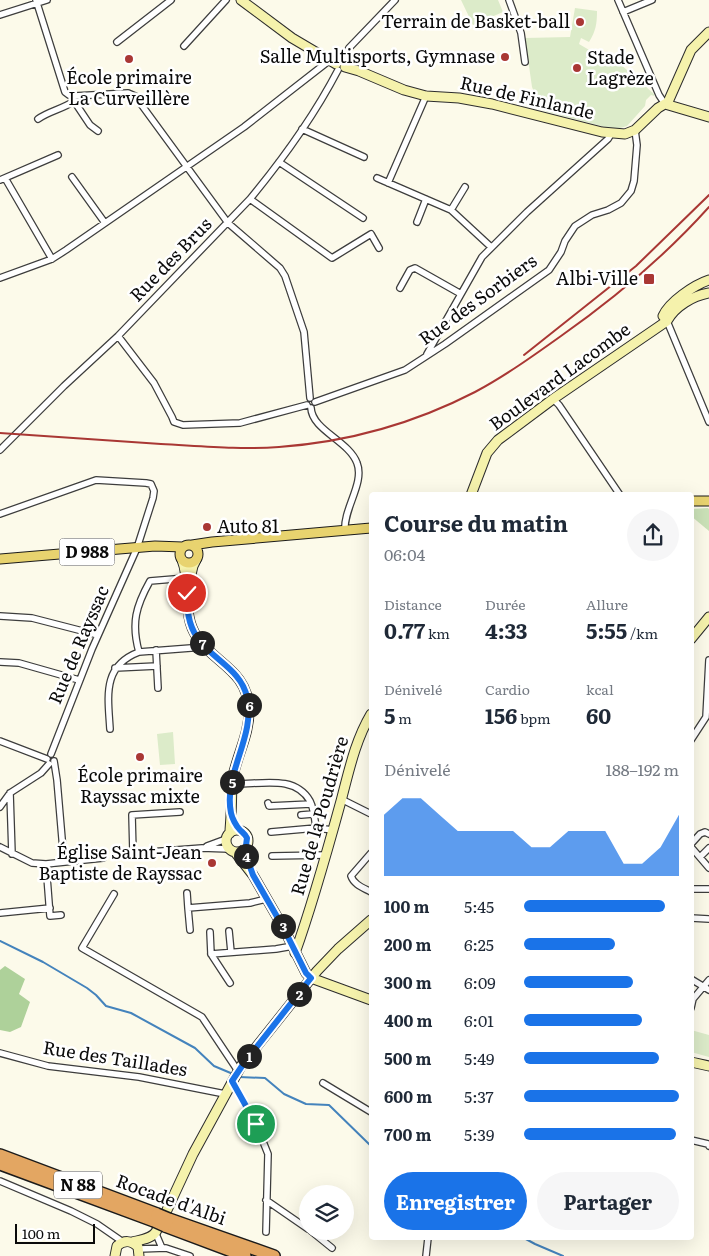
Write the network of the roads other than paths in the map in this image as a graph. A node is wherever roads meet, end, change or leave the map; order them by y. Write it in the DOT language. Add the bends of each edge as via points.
graph roads {
  1 [pos="47,0"];
  2 [pos="171,0"];
  3 [pos="226,0"];
  4 [pos="241,0"];
  5 [pos="395,0"];
  6 [pos="509,0"];
  7 [pos="618,0"];
  8 [pos="652,0"];
  9 [pos="36,4"];
  10 [pos="623,12"];
  11 [pos="0,15"];
  12 [pos="709,32"];
  13 [pos="117,42"];
  14 [pos="184,46"];
  15 [pos="525,62"];
  16 [pos="338,65"];
  17 [pos="426,96"];
  18 [pos="74,99"];
  19 [pos="665,104"];
  20 [pos="709,117"];
  21 [pos="38,119"];
  22 [pos="302,130"];
  23 [pos="635,130"];
  24 [pos="98,131"];
  25 [pos="611,134"];
  26 [pos="58,155"];
  27 [pos="364,157"];
  28 [pos="279,162"];
  29 [pos="186,166"];
  30 [pos="72,177"];
  31 [pos="377,178"];
  32 [pos="2,179"];
  33 [pos="388,183"];
  34 [pos="464,187"];
  35 [pos="250,199"];
  36 [pos="426,199"];
  37 [pos="451,210"];
  38 [pos="363,218"];
  39 [pos="228,222"];
  40 [pos="417,222"];
  41 [pos="105,223"];
  42 [pos="491,247"];
  43 [pos="379,248"];
  44 [pos="52,259"];
  45 [pos="0,278"];
  46 [pos="709,280"];
  47 [pos="400,288"];
  48 [pos="709,293"];
  49 [pos="462,294"];
  50 [pos="667,321"];
  51 [pos="118,336"];
  52 [pos="438,336"];
  53 [pos="445,344"];
  54 [pos="427,355"];
  55 [pos="553,399"];
  56 [pos="311,403"];
  57 [pos="709,422"];
  58 [pos="1,448"];
  59 [pos="472,492"];
  60 [pos="618,492"];
  61 [pos="709,501"];
  62 [pos="694,502"];
  63 [pos="0,514"];
  64 [pos="369,528"];
  65 [pos="346,531"];
  66 [pos="137,548"];
  67 [pos="186,552"];
  68 [pos="0,559"];
  69 [pos="186,578"];
  70 [pos="187,592"];
  71 [pos="0,616"];
  72 [pos="709,618"];
  73 [pos="98,635"];
  74 [pos="694,636"];
  75 [pos="204,646"];
  76 [pos="156,650"];
  77 [pos="139,652"];
  78 [pos="709,660"];
  79 [pos="0,662"];
  80 [pos="157,666"];
  81 [pos="114,668"];
  82 [pos="79,680"];
  83 [pos="158,688"];
  84 [pos="369,718"];
  85 [pos="110,729"];
  86 [pos="694,735"];
  87 [pos="0,741"];
  88 [pos="50,759"];
  89 [pos="232,782"];
  90 [pos="10,793"];
  91 [pos="2,799"];
  92 [pos="341,800"];
  93 [pos="268,802"];
  94 [pos="311,804"];
  95 [pos="0,807"];
  96 [pos="180,812"];
  97 [pos="231,813"];
  98 [pos="369,813"];
  99 [pos="313,814"];
  100 [pos="301,815"];
  101 [pos="316,828"];
  102 [pos="333,830"];
  103 [pos="240,831"];
  104 [pos="271,832"];
  105 [pos="709,834"];
  106 [pos="228,836"];
  107 [pos="694,842"];
  108 [pos="0,847"];
  109 [pos="202,848"];
  110 [pos="246,848"];
  111 [pos="709,848"];
  112 [pos="694,850"];
  113 [pos="232,851"];
  114 [pos="133,853"];
  115 [pos="12,854"];
  116 [pos="119,855"];
  117 [pos="326,855"];
  118 [pos="369,855"];
  119 [pos="272,856"];
  120 [pos="700,857"];
  121 [pos="103,858"];
  122 [pos="64,862"];
  123 [pos="46,864"];
  124 [pos="709,868"];
  125 [pos="253,875"];
  126 [pos="709,889"];
  127 [pos="694,890"];
  128 [pos="369,891"];
  129 [pos="187,893"];
  130 [pos="114,894"];
  131 [pos="266,899"];
  132 [pos="50,908"];
  133 [pos="188,908"];
  134 [pos="0,913"];
  135 [pos="61,915"];
  136 [pos="694,918"];
  137 [pos="709,919"];
  138 [pos="369,922"];
  139 [pos="304,928"];
  140 [pos="190,930"];
  141 [pos="229,930"];
  142 [pos="210,932"];
  143 [pos="287,935"];
  144 [pos="294,949"];
  145 [pos="231,952"];
  146 [pos="211,954"];
  147 [pos="311,978"];
  148 [pos="709,980"];
  149 [pos="694,982"];
  150 [pos="230,983"];
  151 [pos="702,988"];
  152 [pos="709,990"];
  153 [pos="369,999"];
  154 [pos="694,999"];
  155 [pos="0,1053"];
  156 [pos="694,1063"];
  157 [pos="709,1066"];
  158 [pos="235,1076"];
  159 [pos="323,1083"];
  160 [pos="225,1094"];
  161 [pos="369,1111"];
  162 [pos="694,1141"];
  163 [pos="709,1146"];
  164 [pos="0,1155"];
  165 [pos="0,1164"];
  166 [pos="0,1181"];
  167 [pos="0,1185"];
  168 [pos="266,1200"];
  169 [pos="71,1211"];
  170 [pos="299,1223"];
  171 [pos="159,1224"];
  172 [pos="107,1232"];
  173 [pos="266,1232"];
  174 [pos="322,1240"];
  175 [pos="428,1240"];
  176 [pos="162,1248"];
  177 [pos="332,1248"];
  178 [pos="135,1249"];
  179 [pos="115,1254"];
  180 [pos="190,1256"];
  181 [pos="245,1256"];
  182 [pos="274,1256"];
  183 [pos="426,1256"];
  1 -- 9 [label="street"];
  2 -- 13 [label="street"];
  3 -- 14 [label="street"];
  4 -- 16 [label="street, Rue de Finlande" via="292,38"];
  5 -- 16 [label="street, Rue des Brus" via="349,48"];
  6 -- 15 [label="street" via="521,34"];
  7 -- 10 [label="street"];
  8 -- 10 [label="street"];
  9 -- 11 [label="street"];
  9 -- 18 [label="street" via="65,92"];
  10 -- 19 [label="street"];
  12 -- 19 [label="street" via="691,50"];
  16 -- 17 [label="street, Rue de Finlande"];
  16 -- 22 [label="street, Rue des Brus"];
  16 -- 29 [label="street"];
  17 -- 25 [label="street, Rue de Finlande" via="492,104"];
  17 -- 33 [label="street"];
  18 -- 21 [label="street" via="64,108"];
  18 -- 24 [label="street" via="90,125"];
  18 -- 29 [label="street" via="128,93 135,96"];
  19 -- 20 [label="street"];
  19 -- 23 [label="street"];
  22 -- 27 [label="street"];
  22 -- 28 [label="street, Rue des Brus"];
  23 -- 25 [label="street, Rue de Finlande"];
  23 -- 53 [label="street, Rue des Sorbiers" via="638,145 634,181 628,197 614,208 592,215 575,226 549,270"];
  25 -- 42 [label="street"];
  26 -- 32 [label="street"];
  28 -- 35 [label="street, Rue des Brus"];
  28 -- 38 [label="street"];
  29 -- 39 [label="street"];
  29 -- 41 [label="street"];
  30 -- 41 [label="street"];
  31 -- 33 [label="street"];
  32 -- 44 [label="street"];
  33 -- 36 [label="street"];
  34 -- 37 [label="street"];
  35 -- 39 [label="street, Rue des Brus"];
  35 -- 43 [label="street" via="332,258 371,234"];
  36 -- 37 [label="street"];
  36 -- 40 [label="street"];
  37 -- 42 [label="street"];
  39 -- 51 [label="street, Rue des Brus"];
  39 -- 56 [label="street" via="275,261 285,276 304,332"];
  41 -- 44 [label="street"];
  42 -- 49 [label="street"];
  44 -- 45 [label="street"];
  46 -- 50 [label="street" via="694,287 666,309 663,316"];
  47 -- 49 [label="street" via="410,270 415,268"];
  48 -- 50 [label="street, Boulevard Lacombe" via="697,296 672,312"];
  49 -- 52 [label="street"];
  50 -- 55 [label="street, Boulevard Lacombe"];
  50 -- 57 [label="street"];
  51 -- 56 [label="street, Rue des Sorbiers" via="154,383 178,424 240,423"];
  51 -- 58 [label="street, Rue des Brus"];
  52 -- 53 [label="street"];
  52 -- 54 [label="street"];
  53 -- 54 [label="street, Rue des Sorbiers"];
  54 -- 56 [label="street, Rue des Sorbiers" via="405,370"];
  55 -- 59 [label="street, Boulevard Lacombe" via="491,447"];
  55 -- 60 [label="street"];
  56 -- 65 [label="street" via="313,418 348,450 357,463 358,476 349,504"];
  61 -- 62 [label="main road"];
  63 -- 66 [label="street, Rue de Rayssac" via="96,480 151,484 153,498"];
  64 -- 65 [label="main road"];
  65 -- 67 [label="main road" via="212,542"];
  66 -- 67 [label="main road, D 988" via="155,546"];
  66 -- 68 [label="main road, D 988"];
  66 -- 73 [label="street, Rue de Rayssac"];
  67 -- 69 [label="street"];
  67 -- 70 [label="street" via="193,566"];
  69 -- 70 [label="street"];
  69 -- 77 [label="street" via="150,581 135,614"];
  70 -- 75 [label="street" via="191,626"];
  71 -- 73 [label="street" via="32,618"];
  72 -- 74 [label="street"];
  73 -- 82 [label="street, Rue de Rayssac"];
  75 -- 76 [label="street"];
  75 -- 89 [label="street" via="227,665 247,695 248,724"];
  76 -- 77 [label="street"];
  76 -- 80 [label="street"];
  77 -- 81 [label="street" via="124,658"];
  78 -- 86 [label="street" via="706,717"];
  79 -- 82 [label="street" via="19,663"];
  80 -- 81 [label="street"];
  80 -- 83 [label="street"];
  81 -- 85 [label="street" via="109,686"];
  82 -- 88 [label="street, Rue de Rayssac"];
  84 -- 92 [label="street, Rue de la Poudrière" via="361,732"];
  87 -- 88 [label="street"];
  88 -- 90 [label="street, Rue de Rayssac" via="41,773"];
  88 -- 122 [label="street" via="57,780"];
  89 -- 94 [label="street" via="284,782 303,792"];
  89 -- 97 [label="street"];
  90 -- 91 [label="street, Rue de Rayssac"];
  90 -- 115 [label="street"];
  91 -- 95 [label="street, Rue de Rayssac"];
  92 -- 98 [label="street"];
  92 -- 102 [label="street, Rue de la Poudrière"];
  93 -- 94 [label="street" via="269,806"];
  94 -- 99 [label="street"];
  96 -- 114 [label="street" via="132,815"];
  97 -- 103 [label="street"];
  97 -- 106 [label="street"];
  99 -- 100 [label="street"];
  99 -- 101 [label="street"];
  101 -- 102 [label="street"];
  101 -- 104 [label="street"];
  102 -- 117 [label="street, Rue de la Poudrière"];
  103 -- 106 [label="street"];
  103 -- 110 [label="street" via="247,838"];
  105 -- 107 [label="street" via="700,834"];
  106 -- 109 [label="street"];
  106 -- 113 [label="street" via="226,845"];
  108 -- 115 [label="street"];
  109 -- 113 [label="street"];
  109 -- 114 [label="street"];
  110 -- 113 [label="street" via="241,852"];
  110 -- 125 [label="street"];
  111 -- 120 [label="street"];
  112 -- 120 [label="street"];
  113 -- 125 [label="street"];
  114 -- 116 [label="street"];
  115 -- 123 [label="street"];
  117 -- 119 [label="street"];
  117 -- 139 [label="street, Rue de la Poudrière"];
  118 -- 128 [label="street" via="352,876 357,884"];
  120 -- 124 [label="street"];
  121 -- 122 [label="street"];
  122 -- 123 [label="street"];
  123 -- 132 [label="street"];
  125 -- 131 [label="street"];
  126 -- 127 [label="street"];
  129 -- 133 [label="street"];
  130 -- 158 [label="street" via="82,948 202,1017"];
  131 -- 133 [label="street"];
  131 -- 143 [label="street"];
  132 -- 134 [label="street"];
  132 -- 135 [label="street" via="50,916"];
  133 -- 140 [label="street"];
  136 -- 137 [label="street"];
  138 -- 147 [label="street"];
  139 -- 143 [label="street"];
  139 -- 144 [label="street, Rue de la Poudrière"];
  141 -- 145 [label="street"];
  142 -- 146 [label="street"];
  143 -- 144 [label="street"];
  144 -- 145 [label="street"];
  144 -- 147 [label="street"];
  145 -- 146 [label="street"];
  146 -- 150 [label="street"];
  147 -- 153 [label="street"];
  147 -- 158 [label="street"];
  148 -- 151 [label="street"];
  149 -- 151 [label="street"];
  151 -- 152 [label="street"];
  151 -- 154 [label="street"];
  155 -- 160 [label="street, Rue des Taillades" via="48,1066 139,1077"];
  156 -- 157 [label="street"];
  158 -- 160 [label="street"];
  158 -- 168 [label="street" via="268,1154"];
  159 -- 161 [label="street"];
  160 -- 171 [label="street"];
  162 -- 163 [label="street"];
  164 -- 171 [label="highway, Rocade d'Albi / N 88"];
  165 -- 171 [label="highway, Rocade d'Albi / N 88"];
  166 -- 169 [label="street"];
  167 -- 169 [label="street"];
  168 -- 170 [label="street"];
  168 -- 173 [label="street"];
  169 -- 172 [label="street"];
  171 -- 176 [label="street"];
  171 -- 178 [label="street"];
  171 -- 181 [label="highway, Rocade d'Albi / N 88"];
  171 -- 182 [label="highway, Rocade d'Albi / N 88"];
  172 -- 178 [label="street"];
  172 -- 179 [label="street"];
  174 -- 177 [label="street"];
  175 -- 183 [label="street"];
  176 -- 178 [label="street"];
  176 -- 180 [label="street"];
  178 -- 179 [label="street" via="117,1246"];
}
